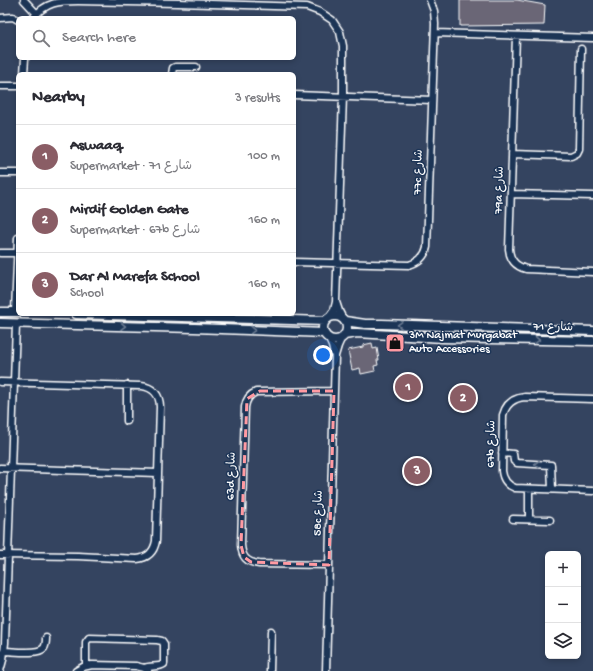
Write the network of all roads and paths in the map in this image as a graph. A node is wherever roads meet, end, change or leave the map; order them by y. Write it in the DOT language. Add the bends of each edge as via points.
graph roads {
  1 [pos="24,0"];
  2 [pos="78,0"];
  3 [pos="430,0"];
  4 [pos="35,16"];
  5 [pos="0,18"];
  6 [pos="16,19"];
  7 [pos="435,33"];
  8 [pos="516,36"];
  9 [pos="593,38"];
  10 [pos="581,50"];
  11 [pos="25,60"];
  12 [pos="196,67"];
  13 [pos="24,72"];
  14 [pos="172,72"];
  15 [pos="0,86"];
  16 [pos="16,86"];
  17 [pos="296,95"];
  18 [pos="343,96"];
  19 [pos="432,100"];
  20 [pos="512,154"];
  21 [pos="0,173"];
  22 [pos="16,173"];
  23 [pos="510,194"];
  24 [pos="593,196"];
  25 [pos="0,253"];
  26 [pos="16,253"];
  27 [pos="296,262"];
  28 [pos="338,263"];
  29 [pos="593,272"];
  30 [pos="336,302"];
  31 [pos="0,312"];
  32 [pos="16,312"];
  33 [pos="224,316"];
  34 [pos="280,317"];
  35 [pos="327,319"];
  36 [pos="344,320"];
  37 [pos="0,323"];
  38 [pos="16,324"];
  39 [pos="593,331"];
  40 [pos="326,335"];
  41 [pos="343,336"];
  42 [pos="593,341"];
  43 [pos="335,356"];
  44 [pos="0,382"];
  45 [pos="13,383"];
  46 [pos="127,385"];
  47 [pos="334,391"];
  48 [pos="593,399"];
  49 [pos="126,421"];
  50 [pos="502,453"];
  51 [pos="0,468"];
  52 [pos="10,468"];
  53 [pos="158,473"];
  54 [pos="529,488"];
  55 [pos="552,489"];
  56 [pos="593,491"];
  57 [pos="513,519"];
  58 [pos="529,519"];
  59 [pos="550,520"];
  60 [pos="0,555"];
  61 [pos="8,555"];
  62 [pos="328,565"];
  63 [pos="271,631"];
  64 [pos="46,638"];
  65 [pos="5,651"];
  66 [pos="86,666"];
  67 [pos="146,670"];
  68 [pos="0,671"];
  69 [pos="76,671"];
  70 [pos="270,671"];
  71 [pos="326,671"];
  1 -- 4 [label="street"];
  2 -- 4 [label="street" via="48,5"];
  2 -- 18 [label="street" via="307,7 332,20 340,32 343,46"];
  3 -- 7 [label="street, 77c شارع" via="435,18"];
  5 -- 6 [label="street"];
  7 -- 8 [label="street"];
  7 -- 19 [label="street, 77c شارع"];
  8 -- 9 [label="street"];
  8 -- 20 [label="street, 79a شارع"];
  10 -- 20 [label="street" via="579,149 576,155"];
  11 -- 13 [label="street"];
  12 -- 14 [label="street" via="175,67"];
  15 -- 16 [label="street"];
  17 -- 18 [label="street"];
  18 -- 19 [label="street"];
  18 -- 28 [label="street"];
  19 -- 28 [label="street, 77c شارع" via="427,247 423,257 409,265"];
  20 -- 23 [label="street, 79a شارع"];
  21 -- 22 [label="street"];
  23 -- 24 [label="street"];
  23 -- 29 [label="street, 79a شارع" via="509,255 516,265 526,269"];
  25 -- 26 [label="street"];
  27 -- 28 [label="street, 77c شارع"];
  28 -- 30 [label="street"];
  30 -- 35 [label="street"];
  30 -- 36 [label="street"];
  31 -- 32 [label="street"];
  33 -- 34 [label="street"];
  34 -- 35 [label="street"];
  35 -- 36 [label="street" via="338,316"];
  35 -- 40 [label="street" via="323,327"];
  39 -- 36 [label="street, شارع 71, one-way" via="365,324"];
  36 -- 41 [label="street" via="347,327"];
  37 -- 38 [label="street"];
  38 -- 40 [label="street, one-way" via="194,328"];
  38 -- 45 [label="street"];
  40 -- 41 [label="street" via="331,339"];
  40 -- 43 [label="street, 58c شارع"];
  41 -- 42 [label="street, شارع 71, one-way" via="357,334"];
  41 -- 43 [label="street, 58c شارع"];
  43 -- 47 [label="street, 58c شارع"];
  44 -- 45 [label="street"];
  45 -- 46 [label="street"];
  45 -- 52 [label="street"];
  46 -- 49 [label="street"];
  46 -- 53 [label="street" via="150,388 159,398"];
  47 -- 62 [label="street, 58c شارع"];
  47 -- 62 [label="street, 63d شارع" via="256,392 247,399 245,407 241,545 244,557 259,564"];
  48 -- 50 [label="street, 67b شارع" via="514,399 506,406 503,416"];
  50 -- 54 [label="street, 67b شارع" via="504,480 515,488"];
  55 -- 50 [label="street, one-way" via="551,465 517,463 513,454"];
  51 -- 52 [label="street"];
  52 -- 53 [label="street"];
  52 -- 61 [label="street"];
  53 -- 61 [label="street" via="156,541 147,557 138,559"];
  54 -- 55 [label="street, 67b شارع"];
  54 -- 58 [label="street"];
  55 -- 56 [label="street, 67b شارع"];
  57 -- 58 [label="street"];
  58 -- 59 [label="street"];
  60 -- 61 [label="street"];
  61 -- 65 [label="street"];
  62 -- 71 [label="street, 58c شارع"];
  63 -- 70 [label="street"];
  64 -- 65 [label="street" via="44,647 37,652"];
  65 -- 68 [label="street"];
  66 -- 67 [label="street" via="136,666"];
  66 -- 67 [label="street" via="86,642 89,638 161,640 164,646 163,665 148,666"];
  66 -- 69 [label="street"];
}
